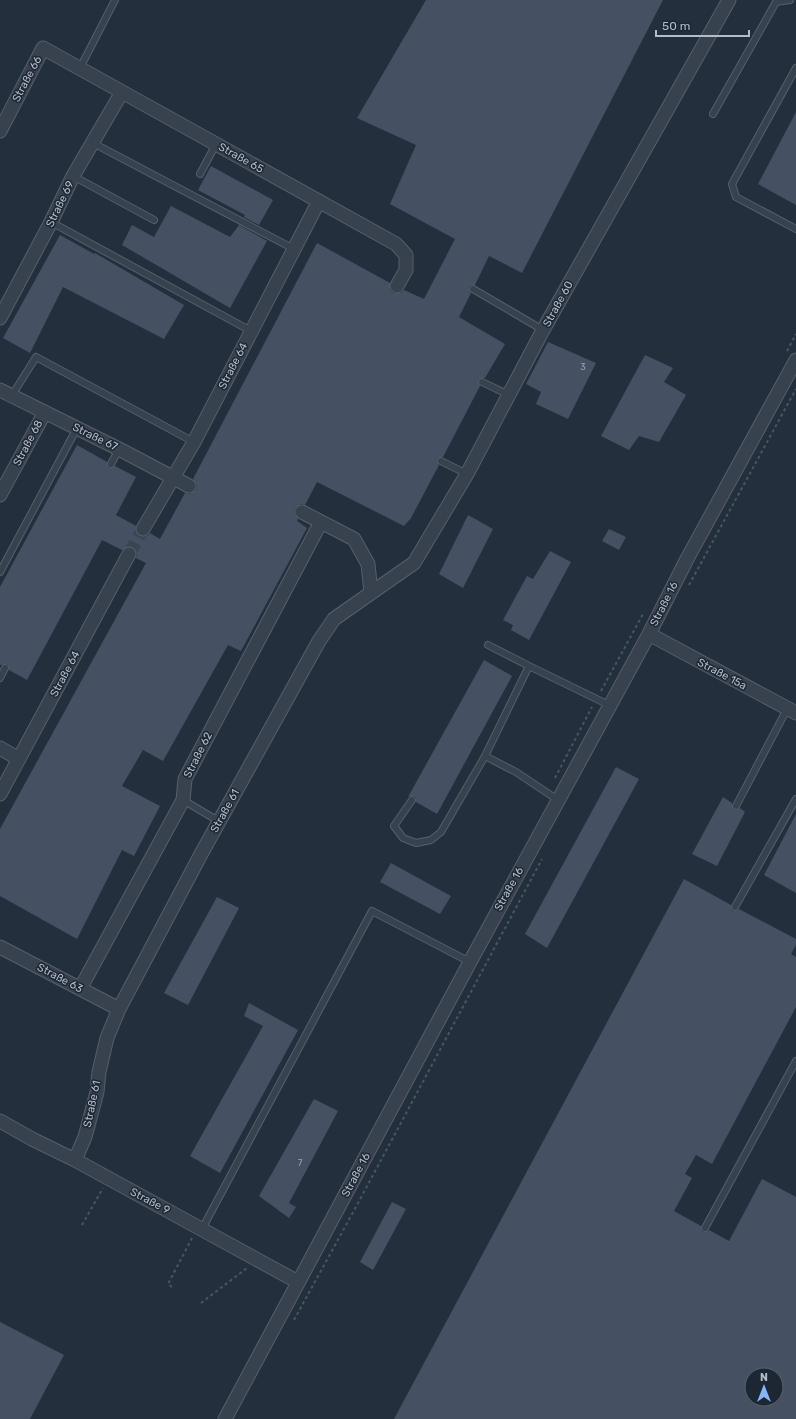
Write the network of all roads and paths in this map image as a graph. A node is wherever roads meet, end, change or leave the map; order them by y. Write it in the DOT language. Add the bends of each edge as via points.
graph roads {
  1 [pos="116,0"];
  2 [pos="728,0"];
  3 [pos="790,0"];
  4 [pos="44,48"];
  5 [pos="80,68"];
  6 [pos="796,68"];
  7 [pos="122,92"];
  8 [pos="714,114"];
  9 [pos="0,131"];
  10 [pos="93,142"];
  11 [pos="216,144"];
  12 [pos="200,174"];
  13 [pos="73,176"];
  14 [pos="319,201"];
  15 [pos="154,220"];
  16 [pos="51,222"];
  17 [pos="796,229"];
  18 [pos="294,249"];
  19 [pos="396,286"];
  20 [pos="473,290"];
  21 [pos="0,318"];
  22 [pos="544,330"];
  23 [pos="251,331"];
  24 [pos="796,360"];
  25 [pos="482,382"];
  26 [pos="796,389"];
  27 [pos="6,393"];
  28 [pos="509,394"];
  29 [pos="44,412"];
  30 [pos="77,428"];
  31 [pos="194,442"];
  32 [pos="119,448"];
  33 [pos="441,461"];
  34 [pos="111,464"];
  35 [pos="467,474"];
  36 [pos="173,478"];
  37 [pos="189,486"];
  38 [pos="0,495"];
  39 [pos="302,512"];
  40 [pos="321,522"];
  41 [pos="143,530"];
  42 [pos="129,554"];
  43 [pos="0,572"];
  44 [pos="686,591"];
  45 [pos="371,593"];
  46 [pos="649,634"];
  47 [pos="488,645"];
  48 [pos="529,666"];
  49 [pos="5,668"];
  50 [pos="0,678"];
  51 [pos="609,705"];
  52 [pos="792,711"];
  53 [pos="0,748"];
  54 [pos="485,756"];
  55 [pos="19,759"];
  56 [pos="0,794"];
  57 [pos="796,799"];
  58 [pos="183,800"];
  59 [pos="412,800"];
  60 [pos="558,800"];
  61 [pos="736,806"];
  62 [pos="220,822"];
  63 [pos="544,855"];
  64 [pos="734,907"];
  65 [pos="0,947"];
  66 [pos="470,962"];
  67 [pos="80,989"];
  68 [pos="119,1009"];
  69 [pos="796,1061"];
  70 [pos="0,1121"];
  71 [pos="75,1160"];
  72 [pos="108,1179"];
  73 [pos="82,1225"];
  74 [pos="200,1228"];
  75 [pos="705,1228"];
  76 [pos="258,1260"];
  77 [pos="298,1282"];
  78 [pos="172,1287"];
  79 [pos="201,1303"];
  80 [pos="293,1322"];
  81 [pos="225,1419"];
  1 -- 5 [label="lane"];
  2 -- 22 [label="street, Straße 60"];
  3 -- 8 [label="lane" via="776,2"];
  4 -- 5 [label="street, Straße 65"];
  4 -- 9 [label="street, Straße 66"];
  5 -- 7 [label="street, Straße 65"];
  6 -- 17 [label="lane" via="732,184 736,197"];
  7 -- 10 [label="street, Straße 69"];
  7 -- 11 [label="street, Straße 65"];
  10 -- 13 [label="street, Straße 69"];
  10 -- 18 [label="lane"];
  11 -- 12 [label="lane"];
  11 -- 14 [label="street, Straße 65"];
  13 -- 15 [label="lane"];
  13 -- 16 [label="street, Straße 69"];
  14 -- 18 [label="street, Straße 64"];
  14 -- 19 [label="street, Straße 65" via="396,244 406,255 406,270"];
  16 -- 21 [label="street, Straße 69"];
  16 -- 23 [label="lane"];
  18 -- 23 [label="street, Straße 64"];
  20 -- 22 [label="lane"];
  22 -- 28 [label="street, Straße 60"];
  23 -- 31 [label="street, Straße 64"];
  24 -- 46 [label="street, Straße 16"];
  25 -- 28 [label="lane"];
  26 -- 44 [label="path"];
  27 -- 29 [label="street, Straße 67"];
  27 -- 31 [label="lane" via="36,357"];
  28 -- 35 [label="street, Straße 60"];
  29 -- 30 [label="street, Straße 67"];
  29 -- 38 [label="street, Straße 68"];
  30 -- 32 [label="street, Straße 67"];
  30 -- 43 [label="lane"];
  31 -- 36 [label="street, Straße 64"];
  32 -- 34 [label="lane"];
  32 -- 36 [label="street, Straße 67"];
  33 -- 35 [label="lane"];
  35 -- 45 [label="street, Straße 60" via="414,563"];
  36 -- 37 [label="street, Straße 67"];
  36 -- 41 [label="street, Straße 64"];
  39 -- 40 [label="street"];
  40 -- 45 [label="street" via="354,539 368,564"];
  40 -- 58 [label="street, Straße 62" via="184,779"];
  42 -- 55 [label="street, Straße 64"];
  45 -- 62 [label="street, Straße 61" via="334,619 319,641"];
  46 -- 51 [label="street, Straße 16"];
  46 -- 52 [label="street, Straße 15a"];
  47 -- 48 [label="lane"];
  48 -- 51 [label="lane"];
  48 -- 54 [label="lane"];
  49 -- 50 [label="lane"];
  51 -- 60 [label="street, Straße 16"];
  52 -- 61 [label="lane"];
  53 -- 55 [label="street"];
  54 -- 59 [label="lane" via="441,832 431,840 416,843 403,838 394,826"];
  54 -- 60 [label="lane" via="516,772"];
  55 -- 56 [label="street, Straße 64"];
  57 -- 64 [label="lane"];
  58 -- 62 [label="lane"];
  58 -- 67 [label="street, Straße 62"];
  60 -- 66 [label="street, Straße 16"];
  62 -- 68 [label="street, Straße 61"];
  63 -- 80 [label="path"];
  65 -- 67 [label="street, Straße 63"];
  66 -- 74 [label="lane" via="372,911"];
  66 -- 77 [label="street, Straße 16"];
  67 -- 68 [label="street, Straße 63"];
  68 -- 71 [label="street, Straße 61" via="107,1038 98,1072 97,1092 85,1138"];
  69 -- 75 [label="lane"];
  70 -- 71 [label="street, Straße 9"];
  71 -- 72 [label="street, Straße 9"];
  72 -- 73 [label="path"];
  72 -- 74 [label="street, Straße 9"];
  74 -- 76 [label="street, Straße 9"];
  74 -- 78 [label="path" via="168,1284"];
  76 -- 77 [label="street, Straße 9"];
  76 -- 79 [label="path"];
  77 -- 81 [label="street, Straße 16"];
}
